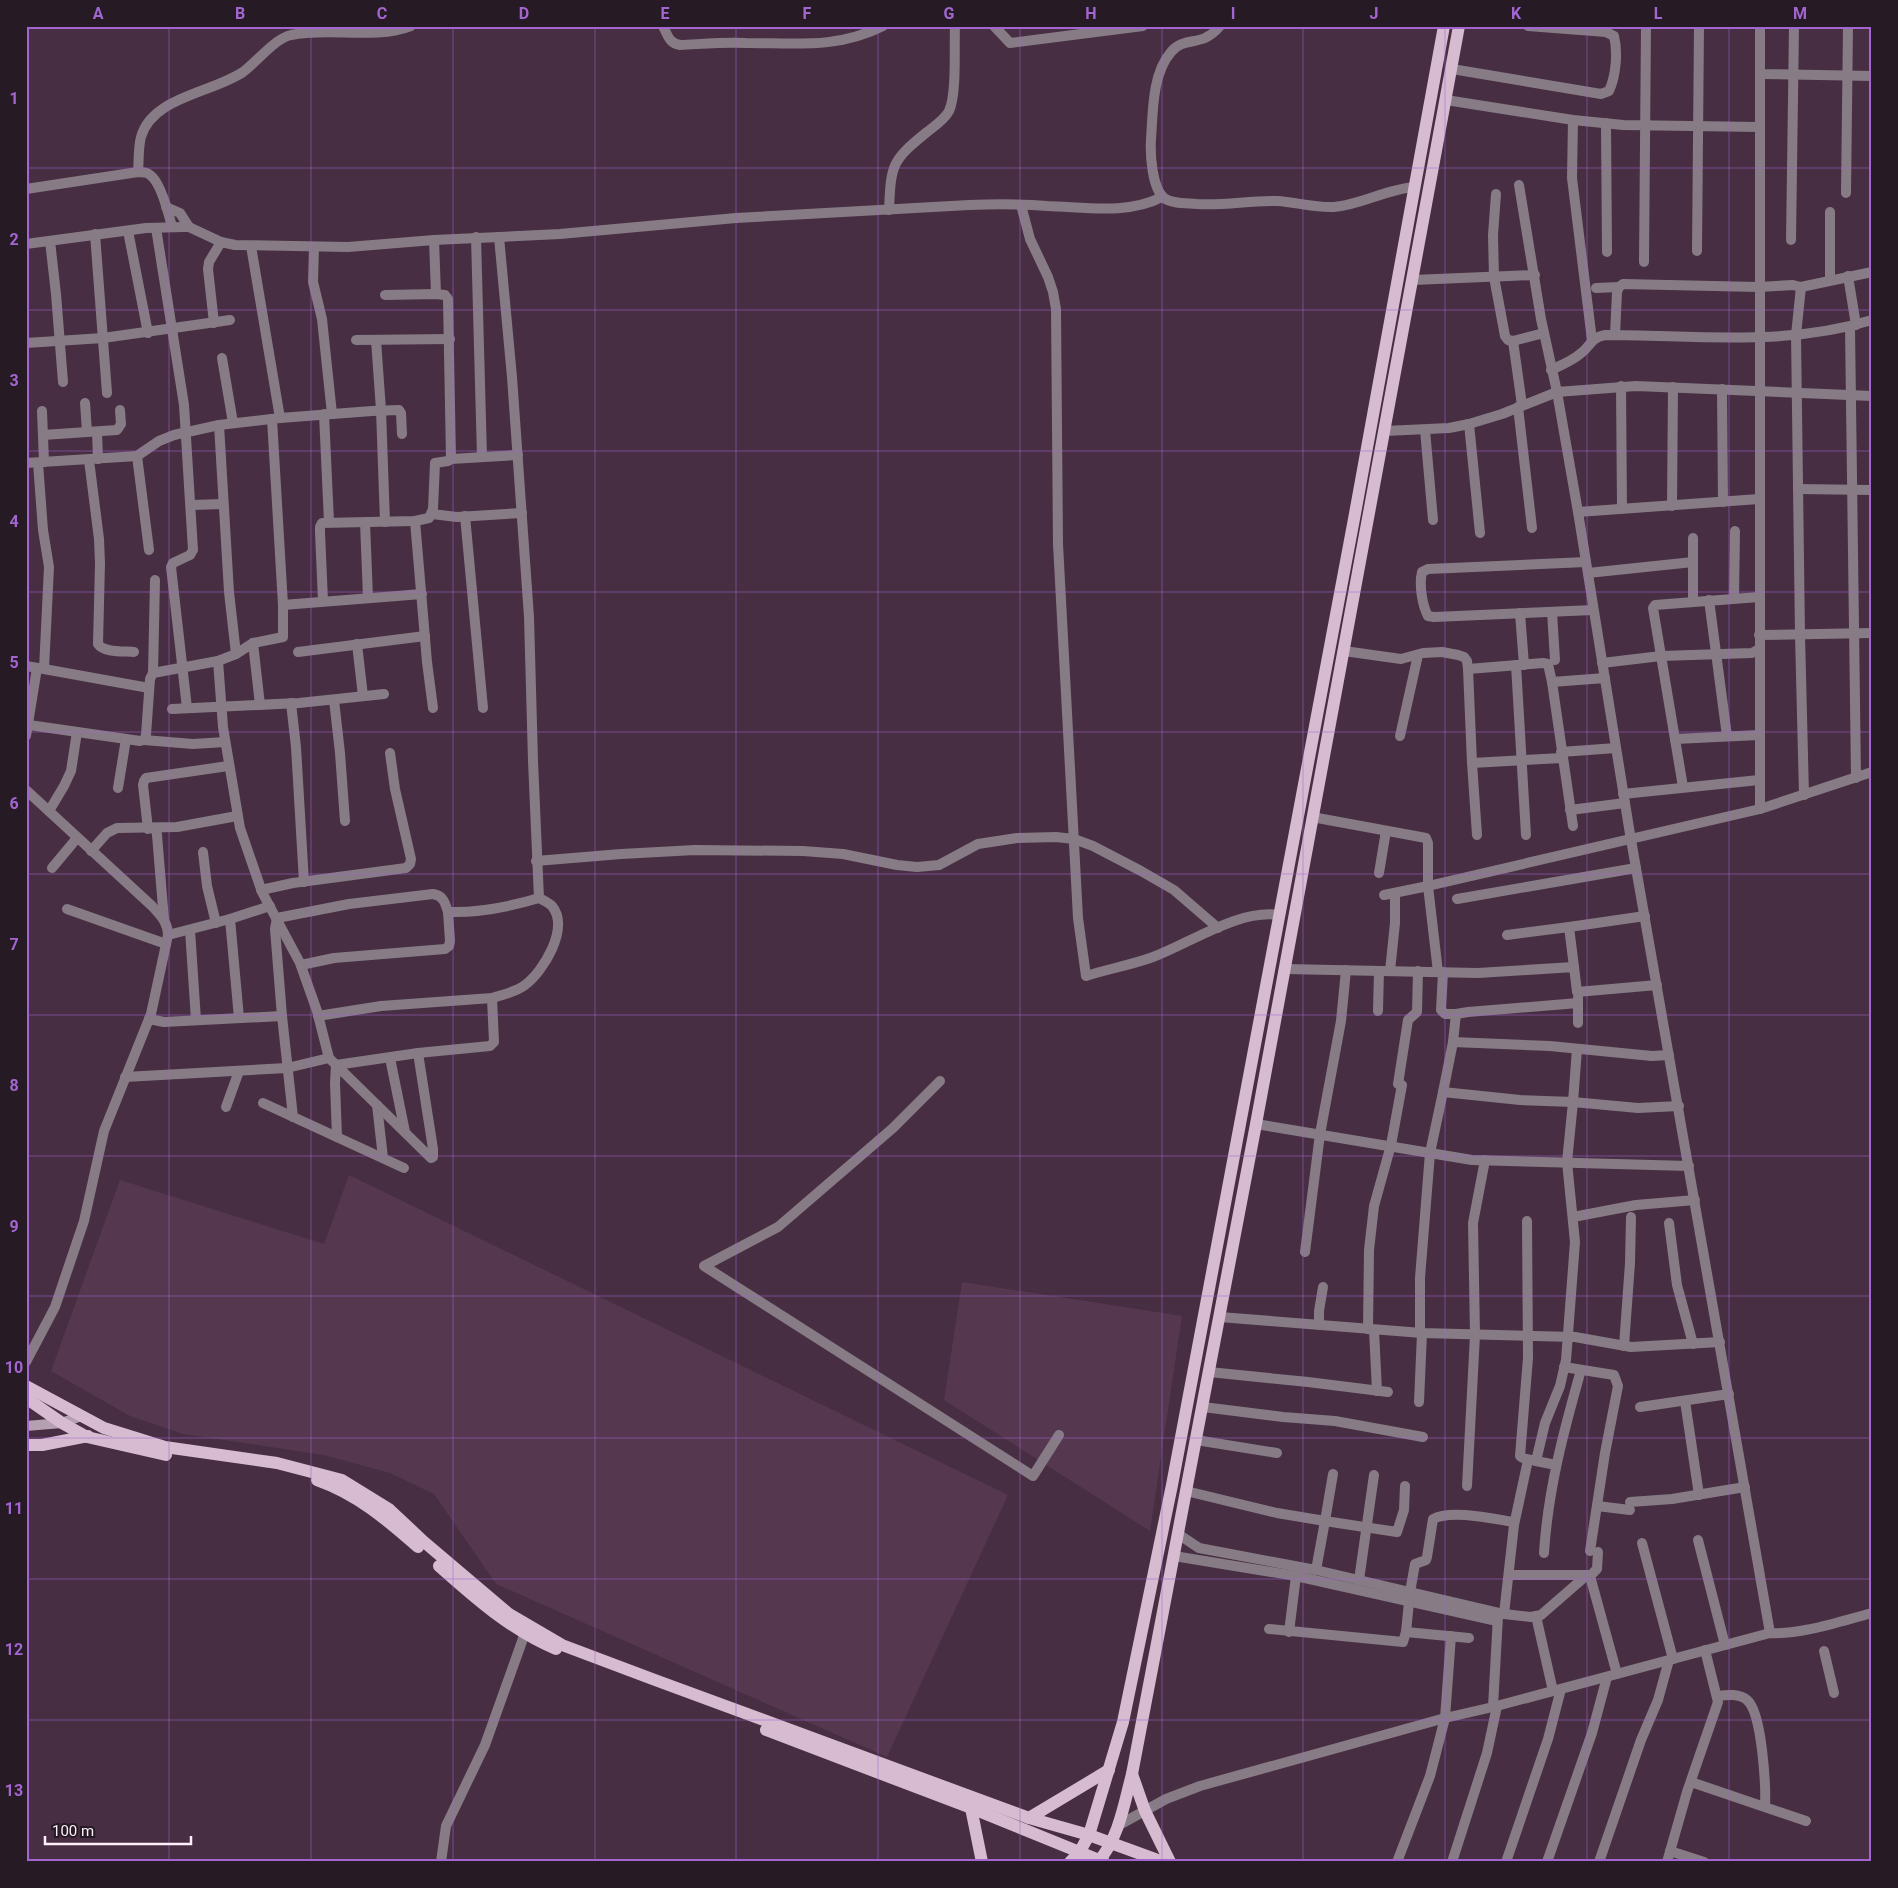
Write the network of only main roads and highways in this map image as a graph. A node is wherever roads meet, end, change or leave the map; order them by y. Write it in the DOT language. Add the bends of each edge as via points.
graph roads {
  1 [pos="1444,26"];
  2 [pos="1459,26"];
  3 [pos="26,1386"];
  4 [pos="26,1398"];
  5 [pos="81,1416"];
  6 [pos="62,1423"];
  7 [pos="26,1426"];
  8 [pos="104,1428"];
  9 [pos="87,1437"];
  10 [pos="26,1445"];
  11 [pos="1109,1770"];
  12 [pos="1132,1774"];
  13 [pos="971,1808"];
  14 [pos="1030,1818"];
  15 [pos="1089,1835"];
  16 [pos="1110,1843"];
  17 [pos="1074,1857"];
  18 [pos="1100,1861"];
  19 [pos="982,1862"];
  20 [pos="1162,1862"];
  21 [pos="1170,1862"];
  1 -- 11 [label="main road" via="1216,1258 1123,1722"];
  2 -- 12 [label="main road"];
  3 -- 5 [label="main road"];
  4 -- 6 [label="main road"];
  5 -- 6 [label="main road"];
  5 -- 8 [label="main road"];
  6 -- 7 [label="main road"];
  6 -- 9 [label="main road"];
  8 -- 9 [label="main road"];
  8 -- 14 [label="main road" via="165,1447 277,1464 342,1480 389,1509 509,1614 562,1645"];
  9 -- 10 [label="main road"];
  9 -- 13 [label="main road" via="169,1456 326,1483 356,1498 388,1521 482,1603 535,1640 660,1691"];
  11 -- 14 [label="main road"];
  11 -- 15 [label="main road"];
  12 -- 16 [label="main road" via="1119,1825"];
  12 -- 21 [label="main road" via="1144,1811"];
  13 -- 17 [label="main road"];
  13 -- 19 [label="main road"];
  14 -- 15 [label="main road"];
  15 -- 16 [label="main road"];
  15 -- 17 [label="main road"];
  16 -- 18 [label="main road"];
  16 -- 20 [label="main road"];
  17 -- 18 [label="main road"];
}
